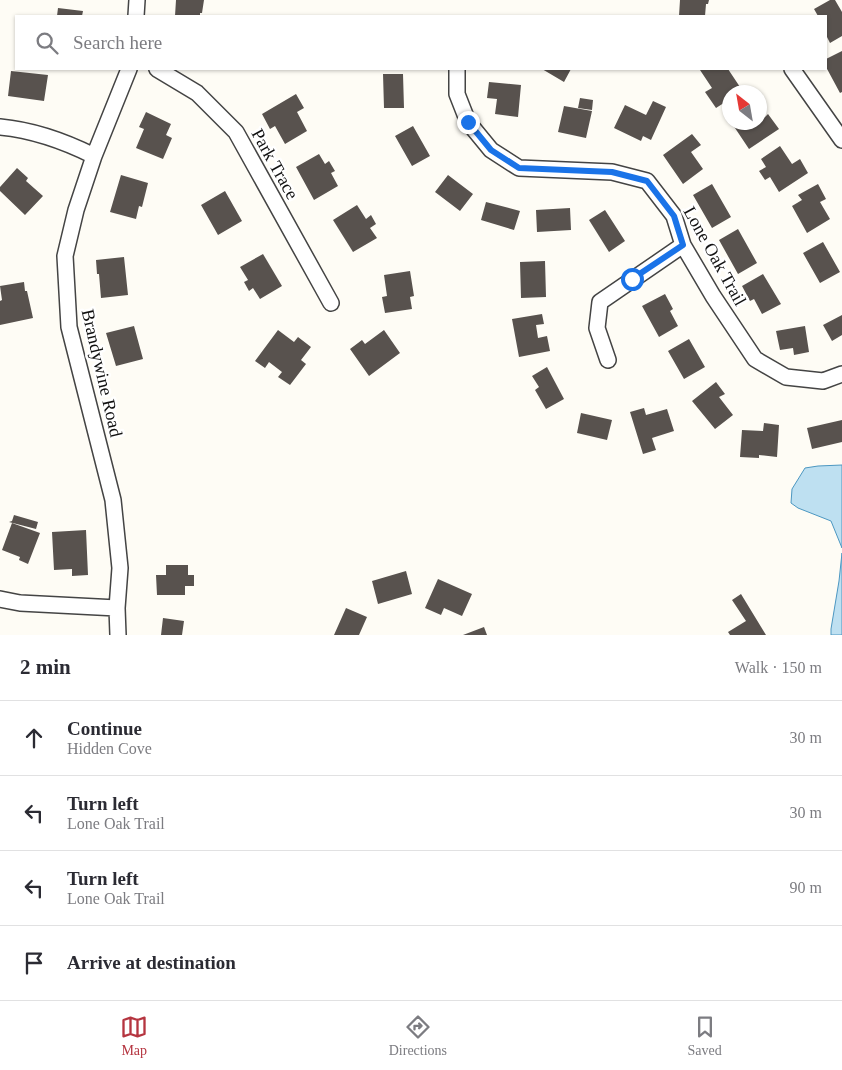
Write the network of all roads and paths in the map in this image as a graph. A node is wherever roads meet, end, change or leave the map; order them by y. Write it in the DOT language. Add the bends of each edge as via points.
graph roads {
  1 [pos="137,0"];
  2 [pos="136,15"];
  3 [pos="129,70"];
  4 [pos="159,70"];
  5 [pos="457,70"];
  6 [pos="793,70"];
  7 [pos="0,128"];
  8 [pos="842,140"];
  9 [pos="94,156"];
  10 [pos="683,245"];
  11 [pos="331,303"];
  12 [pos="608,360"];
  13 [pos="842,374"];
  14 [pos="0,599"];
  15 [pos="117,608"];
  16 [pos="118,635"];
  1 -- 2 [label="street"];
  3 -- 9 [label="street, Brandywine Road"];
  4 -- 11 [label="street, Park Trace" via="197,93 236,132"];
  5 -- 10 [label="street, Lone Oak Trail" via="457,94 468,122 491,150 519,168 612,172 647,181 674,216"];
  6 -- 8 [label="street"];
  7 -- 9 [label="street" via="18,129"];
  9 -- 15 [label="street, Brandywine Road" via="65,256 69,327 113,500 120,568"];
  10 -- 12 [label="street" via="600,302 597,328"];
  10 -- 13 [label="street, Lone Oak Trail" via="755,358 786,377 822,381"];
  14 -- 15 [label="street" via="20,604"];
  15 -- 16 [label="street, Brandywine Road"];
}
